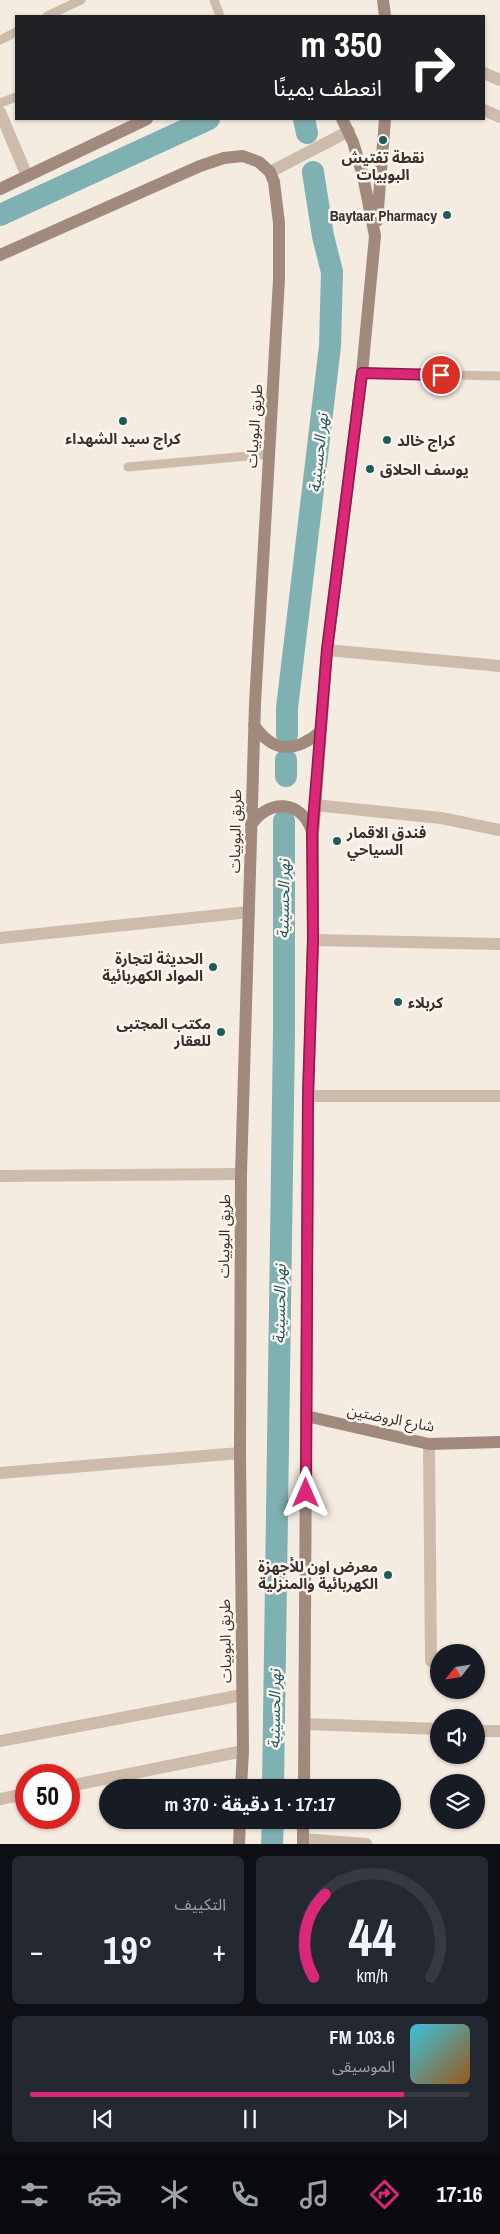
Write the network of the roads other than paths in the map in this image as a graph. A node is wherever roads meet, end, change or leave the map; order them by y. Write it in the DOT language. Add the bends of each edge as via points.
graph roads {
  1 [pos="81,0"];
  2 [pos="214,0"];
  3 [pos="382,0"];
  4 [pos="49,15"];
  5 [pos="220,15"];
  6 [pos="385,15"];
  7 [pos="15,32"];
  8 [pos="0,40"];
  9 [pos="485,73"];
  10 [pos="500,80"];
  11 [pos="15,97"];
  12 [pos="0,103"];
  13 [pos="485,110"];
  14 [pos="0,112"];
  15 [pos="500,117"];
  16 [pos="145,120"];
  17 [pos="343,120"];
  18 [pos="385,120"];
  19 [pos="349,131"];
  20 [pos="270,172"];
  21 [pos="27,176"];
  22 [pos="0,188"];
  23 [pos="375,236"];
  24 [pos="0,255"];
  25 [pos="362,373"];
  26 [pos="500,376"];
  27 [pos="269,454"];
  28 [pos="128,467"];
  29 [pos="327,650"];
  30 [pos="500,666"];
  31 [pos="254,725"];
  32 [pos="320,732"];
  33 [pos="314,805"];
  34 [pos="251,824"];
  35 [pos="500,830"];
  36 [pos="312,834"];
  37 [pos="249,912"];
  38 [pos="0,938"];
  39 [pos="313,940"];
  40 [pos="500,944"];
  41 [pos="308,1096"];
  42 [pos="500,1096"];
  43 [pos="242,1174"];
  44 [pos="0,1176"];
  45 [pos="306,1416"];
  46 [pos="500,1442"];
  47 [pos="429,1444"];
  48 [pos="240,1453"];
  49 [pos="0,1473"];
  50 [pos="431,1644"];
  51 [pos="242,1695"];
  52 [pos="305,1724"];
  53 [pos="430,1729"];
  54 [pos="485,1731"];
  55 [pos="500,1732"];
  56 [pos="0,1741"];
  57 [pos="243,1751"];
  58 [pos="242,1779"];
  59 [pos="304,1779"];
  60 [pos="80,1784"];
  61 [pos="15,1796"];
  62 [pos="0,1799"];
  63 [pos="240,1829"];
  64 [pos="304,1829"];
  65 [pos="303,1842"];
  66 [pos="239,1844"];
  67 [pos="366,1844"];
  1 -- 4 [label="lane"];
  2 -- 5 [label="lane"];
  3 -- 6 [label="main road"];
  7 -- 8 [label="lane"];
  9 -- 10 [label="street"];
  11 -- 12 [label="lane"];
  13 -- 15 [label="street"];
  14 -- 21 [label="street"];
  16 -- 21 [label="main road"];
  17 -- 19 [label="main road"];
  18 -- 23 [label="main road"];
  19 -- 20 [label="street"];
  19 -- 23 [label="main road" via="363,176"];
  20 -- 24 [label="main road" via="259,162 243,156 224,158"];
  20 -- 27 [label="main road, طريق البوبيات" via="278,203 279,278"];
  21 -- 22 [label="main road"];
  23 -- 25 [label="main road"];
  25 -- 26 [label="lane"];
  25 -- 29 [label="main road"];
  27 -- 28 [label="lane"];
  27 -- 31 [label="main road, طريق البوبيات"];
  29 -- 30 [label="street"];
  29 -- 32 [label="main road"];
  31 -- 32 [label="main road" via="266,740 284,747 297,747"];
  31 -- 34 [label="main road, طريق البوبيات"];
  32 -- 33 [label="main road"];
  33 -- 35 [label="street" via="441,818"];
  33 -- 36 [label="main road"];
  34 -- 36 [label="main road" via="268,808 291,807 309,822"];
  34 -- 37 [label="main road, طريق البوبيات"];
  36 -- 39 [label="main road"];
  37 -- 38 [label="street"];
  37 -- 43 [label="main road, طريق البوبيات"];
  39 -- 40 [label="street"];
  39 -- 41 [label="main road"];
  41 -- 42 [label="street"];
  41 -- 45 [label="main road"];
  43 -- 44 [label="street"];
  43 -- 48 [label="main road, طريق البوبيات"];
  45 -- 47 [label="main road, شارع الروضتين"];
  45 -- 52 [label="main road"];
  46 -- 47 [label="main road, شارع الروضتين"];
  47 -- 50 [label="street"];
  48 -- 49 [label="street"];
  48 -- 51 [label="main road, طريق البوبيات"];
  51 -- 56 [label="street"];
  51 -- 57 [label="main road, طريق البوبيات"];
  52 -- 53 [label="street"];
  52 -- 59 [label="main road"];
  54 -- 55 [label="street"];
  57 -- 58 [label="main road, طريق البوبيات"];
  57 -- 60 [label="street"];
  61 -- 62 [label="street"];
  63 -- 66 [label="main road"];
  64 -- 65 [label="main road"];
  65 -- 67 [label="street"];
}
